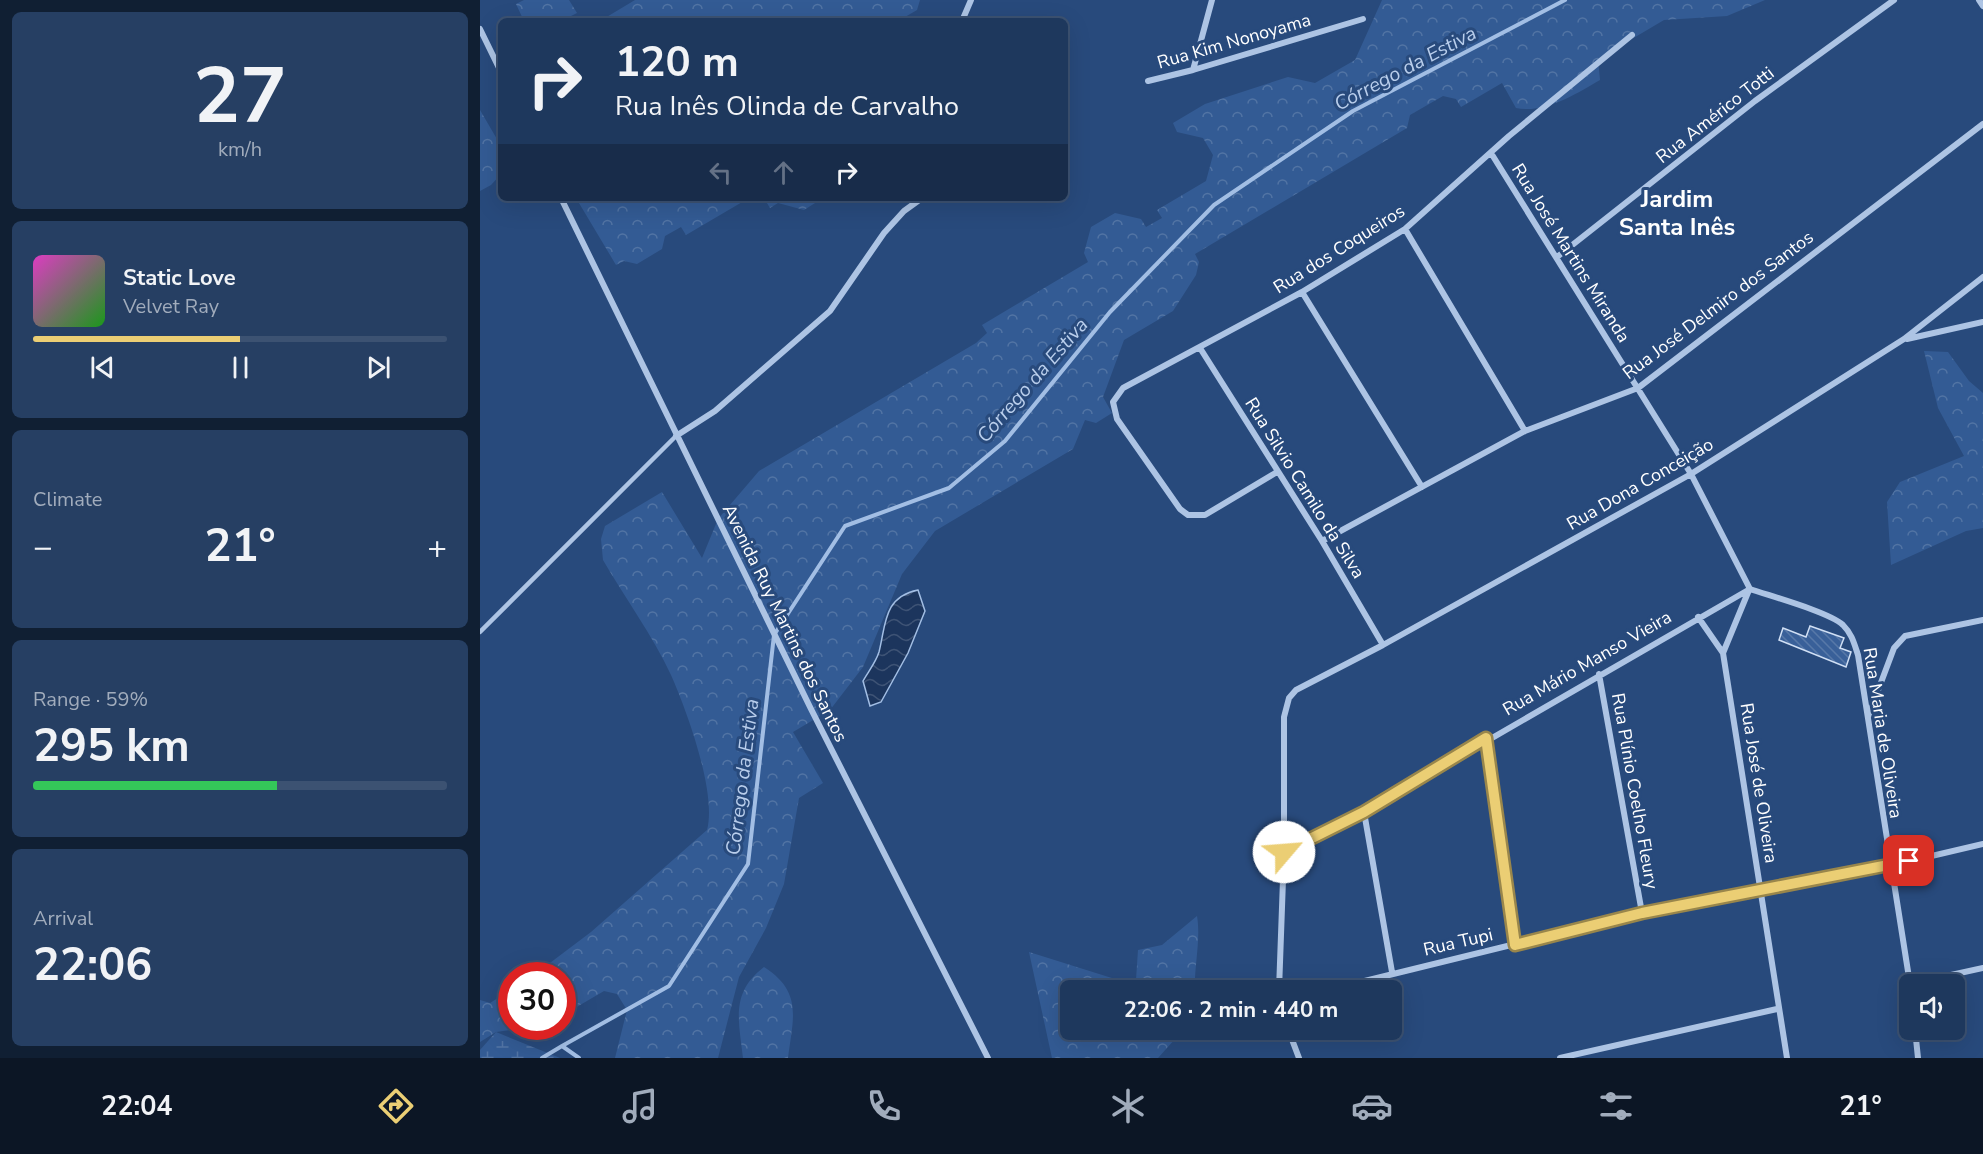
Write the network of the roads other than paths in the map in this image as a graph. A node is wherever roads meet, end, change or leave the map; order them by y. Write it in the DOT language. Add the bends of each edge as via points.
graph roads {
  1 [pos="971,0"];
  2 [pos="1212,0"];
  3 [pos="1894,0"];
  4 [pos="1979,0"];
  5 [pos="1983,6"];
  6 [pos="963,18"];
  7 [pos="1363,19"];
  8 [pos="480,29"];
  9 [pos="1632,35"];
  10 [pos="498,66"];
  11 [pos="1193,70"];
  12 [pos="1148,81"];
  13 [pos="1983,124"];
  14 [pos="1491,153"];
  15 [pos="562,201"];
  16 [pos="918,201"];
  17 [pos="1405,229"];
  18 [pos="1557,257"];
  19 [pos="1983,277"];
  20 [pos="1302,292"];
  21 [pos="1983,322"];
  22 [pos="1904,339"];
  23 [pos="1200,348"];
  24 [pos="1638,388"];
  25 [pos="1526,431"];
  26 [pos="676,436"];
  27 [pos="1277,472"];
  28 [pos="1690,474"];
  29 [pos="1422,487"];
  30 [pos="1322,541"];
  31 [pos="1750,589"];
  32 [pos="1698,617"];
  33 [pos="1983,620"];
  34 [pos="480,632"];
  35 [pos="1383,645"];
  36 [pos="1722,652"];
  37 [pos="1599,674"];
  38 [pos="1867,719"];
  39 [pos="1486,738"];
  40 [pos="1364,812"];
  41 [pos="1983,844"];
  42 [pos="1284,852"];
  43 [pos="1889,866"];
  44 [pos="1761,889"];
  45 [pos="1642,913"];
  46 [pos="1515,945"];
  47 [pos="1983,968"];
  48 [pos="1392,972"];
  49 [pos="1908,974"];
  50 [pos="1956,974"];
  51 [pos="1280,980"];
  52 [pos="1364,980"];
  53 [pos="1777,1009"];
  54 [pos="1292,1040"];
  55 [pos="1916,1040"];
  56 [pos="988,1058"];
  57 [pos="1299,1058"];
  58 [pos="1560,1058"];
  59 [pos="1786,1058"];
  60 [pos="1918,1058"];
  1 -- 6 [label="street"];
  2 -- 11 [label="street"];
  3 -- 18 [label="street, Rua Américo Totti" via="1755,101"];
  4 -- 5 [label="street"];
  7 -- 11 [label="street, Rua Kim Nonoyama"];
  8 -- 10 [label="street"];
  9 -- 14 [label="street, Rua dos Coqueiros"];
  11 -- 12 [label="street, Rua Kim Nonoyama"];
  13 -- 24 [label="street, Rua José Delmiro dos Santos"];
  14 -- 17 [label="street, Rua dos Coqueiros"];
  14 -- 18 [label="street, Rua José Martins Miranda"];
  15 -- 26 [label="street, Avenida Ruy Martins dos Santos"];
  16 -- 26 [label="street" via="884,233 830,311 715,411"];
  17 -- 20 [label="street, Rua dos Coqueiros"];
  17 -- 25 [label="street"];
  18 -- 24 [label="street, Rua José Martins Miranda"];
  19 -- 22 [label="street, Rua Dona Conceição"];
  20 -- 23 [label="street, Rua dos Coqueiros"];
  20 -- 29 [label="street"];
  21 -- 22 [label="street"];
  22 -- 28 [label="street, Rua Dona Conceição"];
  23 -- 27 [label="street, Rua Silvio Camilo da Silva"];
  23 -- 27 [label="street, Rua dos Coqueiros" via="1123,388 1113,402 1116,419 1188,515 1205,515"];
  24 -- 25 [label="street, Rua José Delmiro dos Santos"];
  24 -- 28 [label="street, Rua José Martins Miranda"];
  25 -- 29 [label="street, Rua José Delmiro dos Santos"];
  26 -- 34 [label="lane"];
  26 -- 56 [label="street, Avenida Ruy Martins dos Santos"];
  27 -- 30 [label="street, Rua Silvio Camilo da Silva"];
  28 -- 31 [label="street, Rua José Martins Miranda"];
  28 -- 35 [label="street, Rua Dona Conceição"];
  29 -- 30 [label="street, Rua José Delmiro dos Santos"];
  30 -- 35 [label="street, Rua Silvio Camilo da Silva"];
  31 -- 32 [label="street, Rua Mário Manso Vieira"];
  31 -- 36 [label="street"];
  31 -- 38 [label="street, Rua Maria de Oliveira" via="1841,623 1851,635 1858,655"];
  32 -- 36 [label="street"];
  32 -- 37 [label="street, Rua Mário Manso Vieira"];
  33 -- 38 [label="street" via="1905,636 1894,648"];
  35 -- 42 [label="street, Rua Dona Conceição" via="1296,690 1289,698 1284,717"];
  36 -- 44 [label="street, Rua José de Oliveira"];
  37 -- 39 [label="street, Rua Mário Manso Vieira"];
  37 -- 45 [label="street, Rua Plínio Coelho Fleury"];
  38 -- 43 [label="street, Rua Maria de Oliveira"];
  39 -- 40 [label="street, Rua Mário Manso Vieira"];
  39 -- 46 [label="street"];
  40 -- 42 [label="street, Rua Mário Manso Vieira"];
  40 -- 48 [label="street"];
  41 -- 43 [label="street, Rua Tupi"];
  42 -- 51 [label="street"];
  43 -- 44 [label="street, Rua Tupi"];
  43 -- 49 [label="street, Rua Maria de Oliveira"];
  44 -- 45 [label="street, Rua Tupi"];
  44 -- 53 [label="street, Rua José de Oliveira"];
  45 -- 46 [label="street, Rua Tupi"];
  46 -- 48 [label="street, Rua Tupi"];
  47 -- 50 [label="street"];
  48 -- 52 [label="street, Rua Tupi"];
  53 -- 58 [label="street"];
  53 -- 59 [label="street, Rua José de Oliveira"];
  54 -- 57 [label="street"];
  55 -- 60 [label="street"];
}
